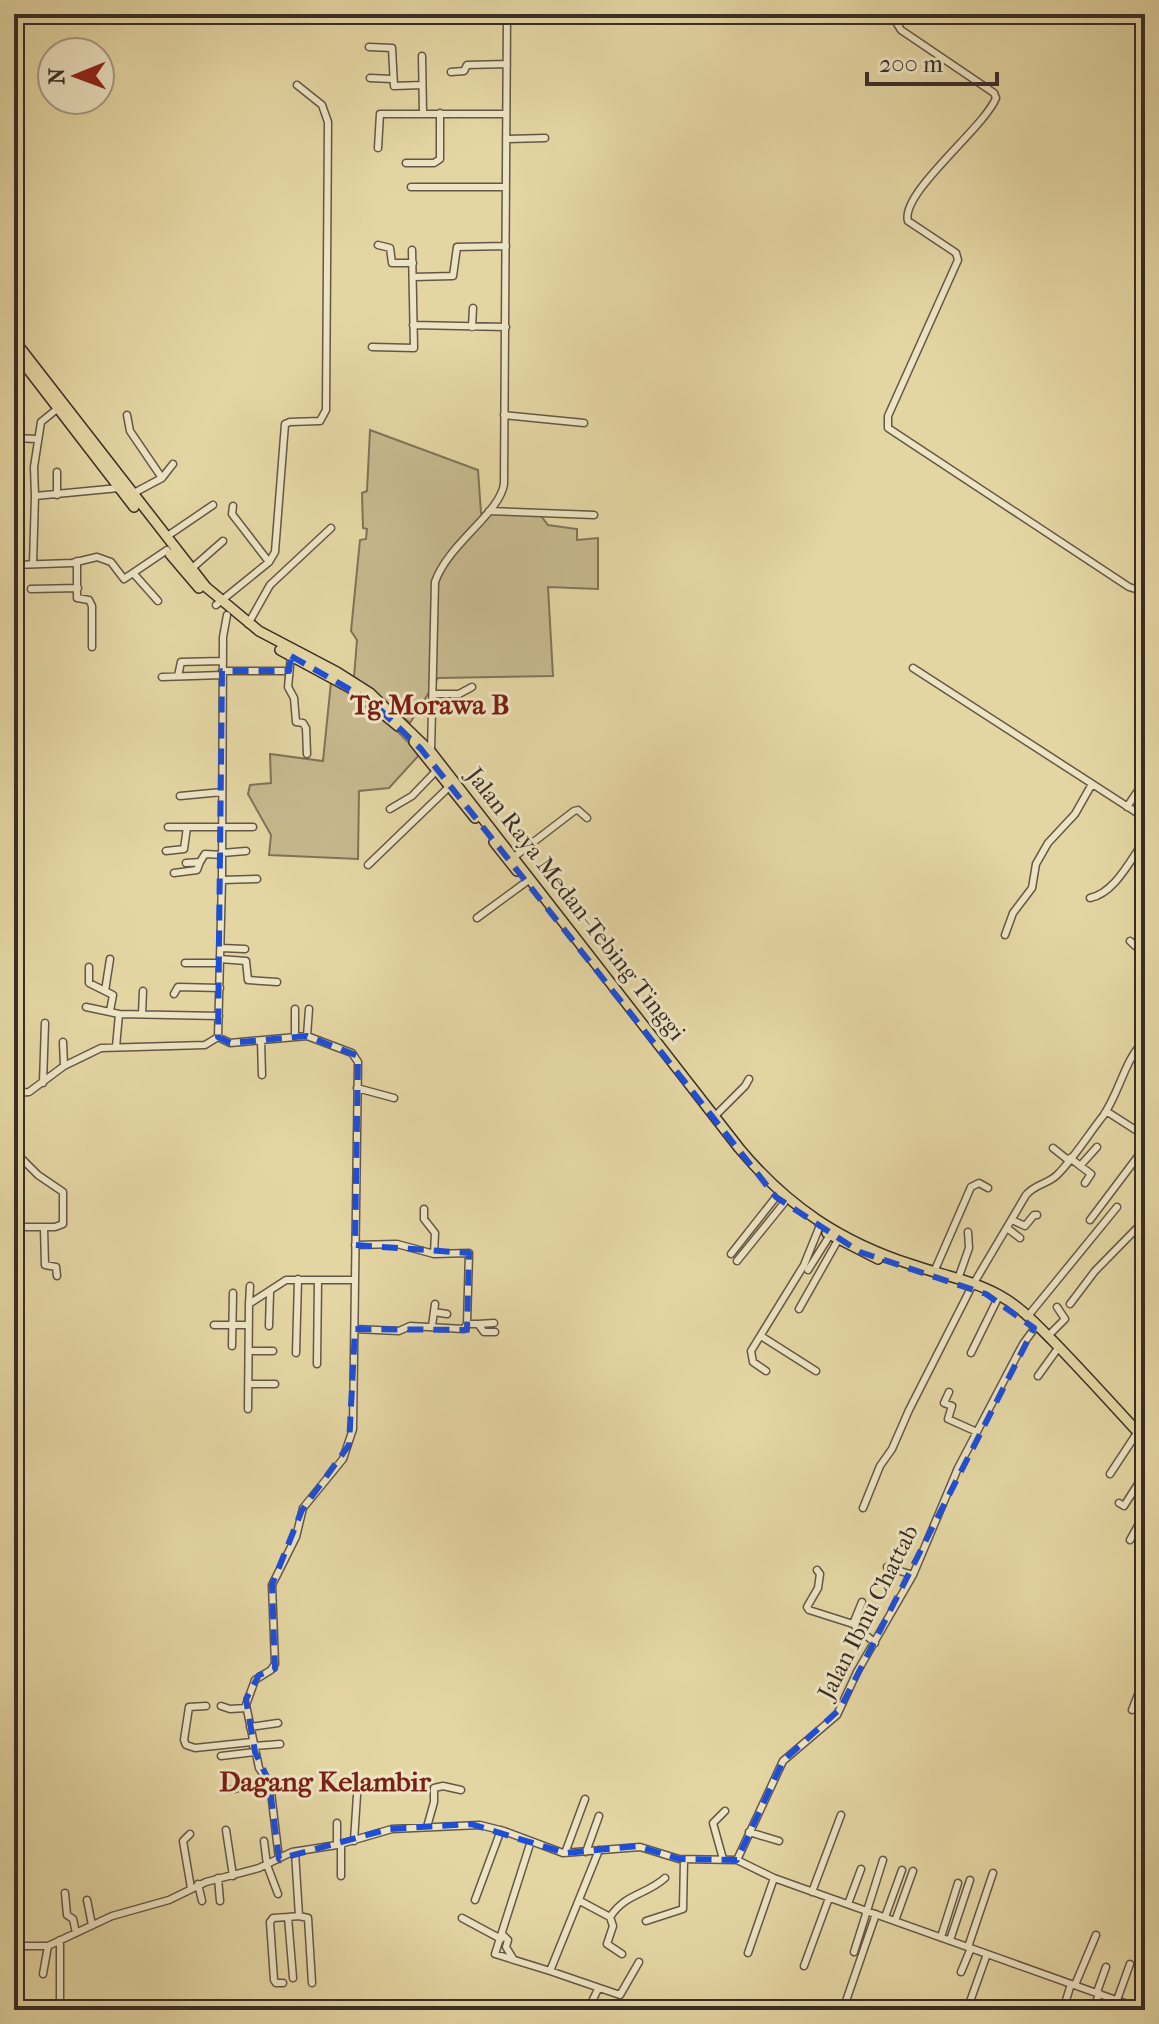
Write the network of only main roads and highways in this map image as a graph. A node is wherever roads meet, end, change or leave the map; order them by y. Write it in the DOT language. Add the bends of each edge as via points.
graph roads {
  1 [pos="14,340"];
  2 [pos="14,351"];
  3 [pos="76,426"];
  4 [pos="218,603"];
  5 [pos="972,1286"];
  6 [pos="1036,1327"];
  7 [pos="1141,1435"];
  8 [pos="1145,1447"];
  1 -- 3 [label="highway, Jalan Raya Medan-Tebing Tinggi"];
  2 -- 3 [label="highway, Jalan Raya Medan-Tebing Tinggi"];
  3 -- 4 [label="highway, Jalan Raya Medan-Tebing Tinggi"];
  3 -- 4 [label="highway, Jalan Raya Medan-Tebing Tinggi" via="186,575"];
  4 -- 5 [label="highway, Jalan Raya Medan-Tebing Tinggi" via="370,693 431,752 715,1116 795,1206 878,1253"];
  4 -- 5 [label="highway, Jalan Raya Medan-Tebing Tinggi" via="227,615 372,702 410,738 722,1135 780,1200 834,1238 879,1259"];
  5 -- 6 [label="highway, Jalan Raya Medan-Tebing Tinggi"];
  5 -- 6 [label="highway, Jalan Raya Medan-Tebing Tinggi" via="998,1294"];
  6 -- 7 [label="highway, Jalan Raya Medan-Tebing Tinggi"];
  6 -- 7 [label="highway, Jalan Raya Medan-Tebing Tinggi"];
  7 -- 8 [label="highway, Jalan Raya Medan-Tebing Tinggi"];
}
